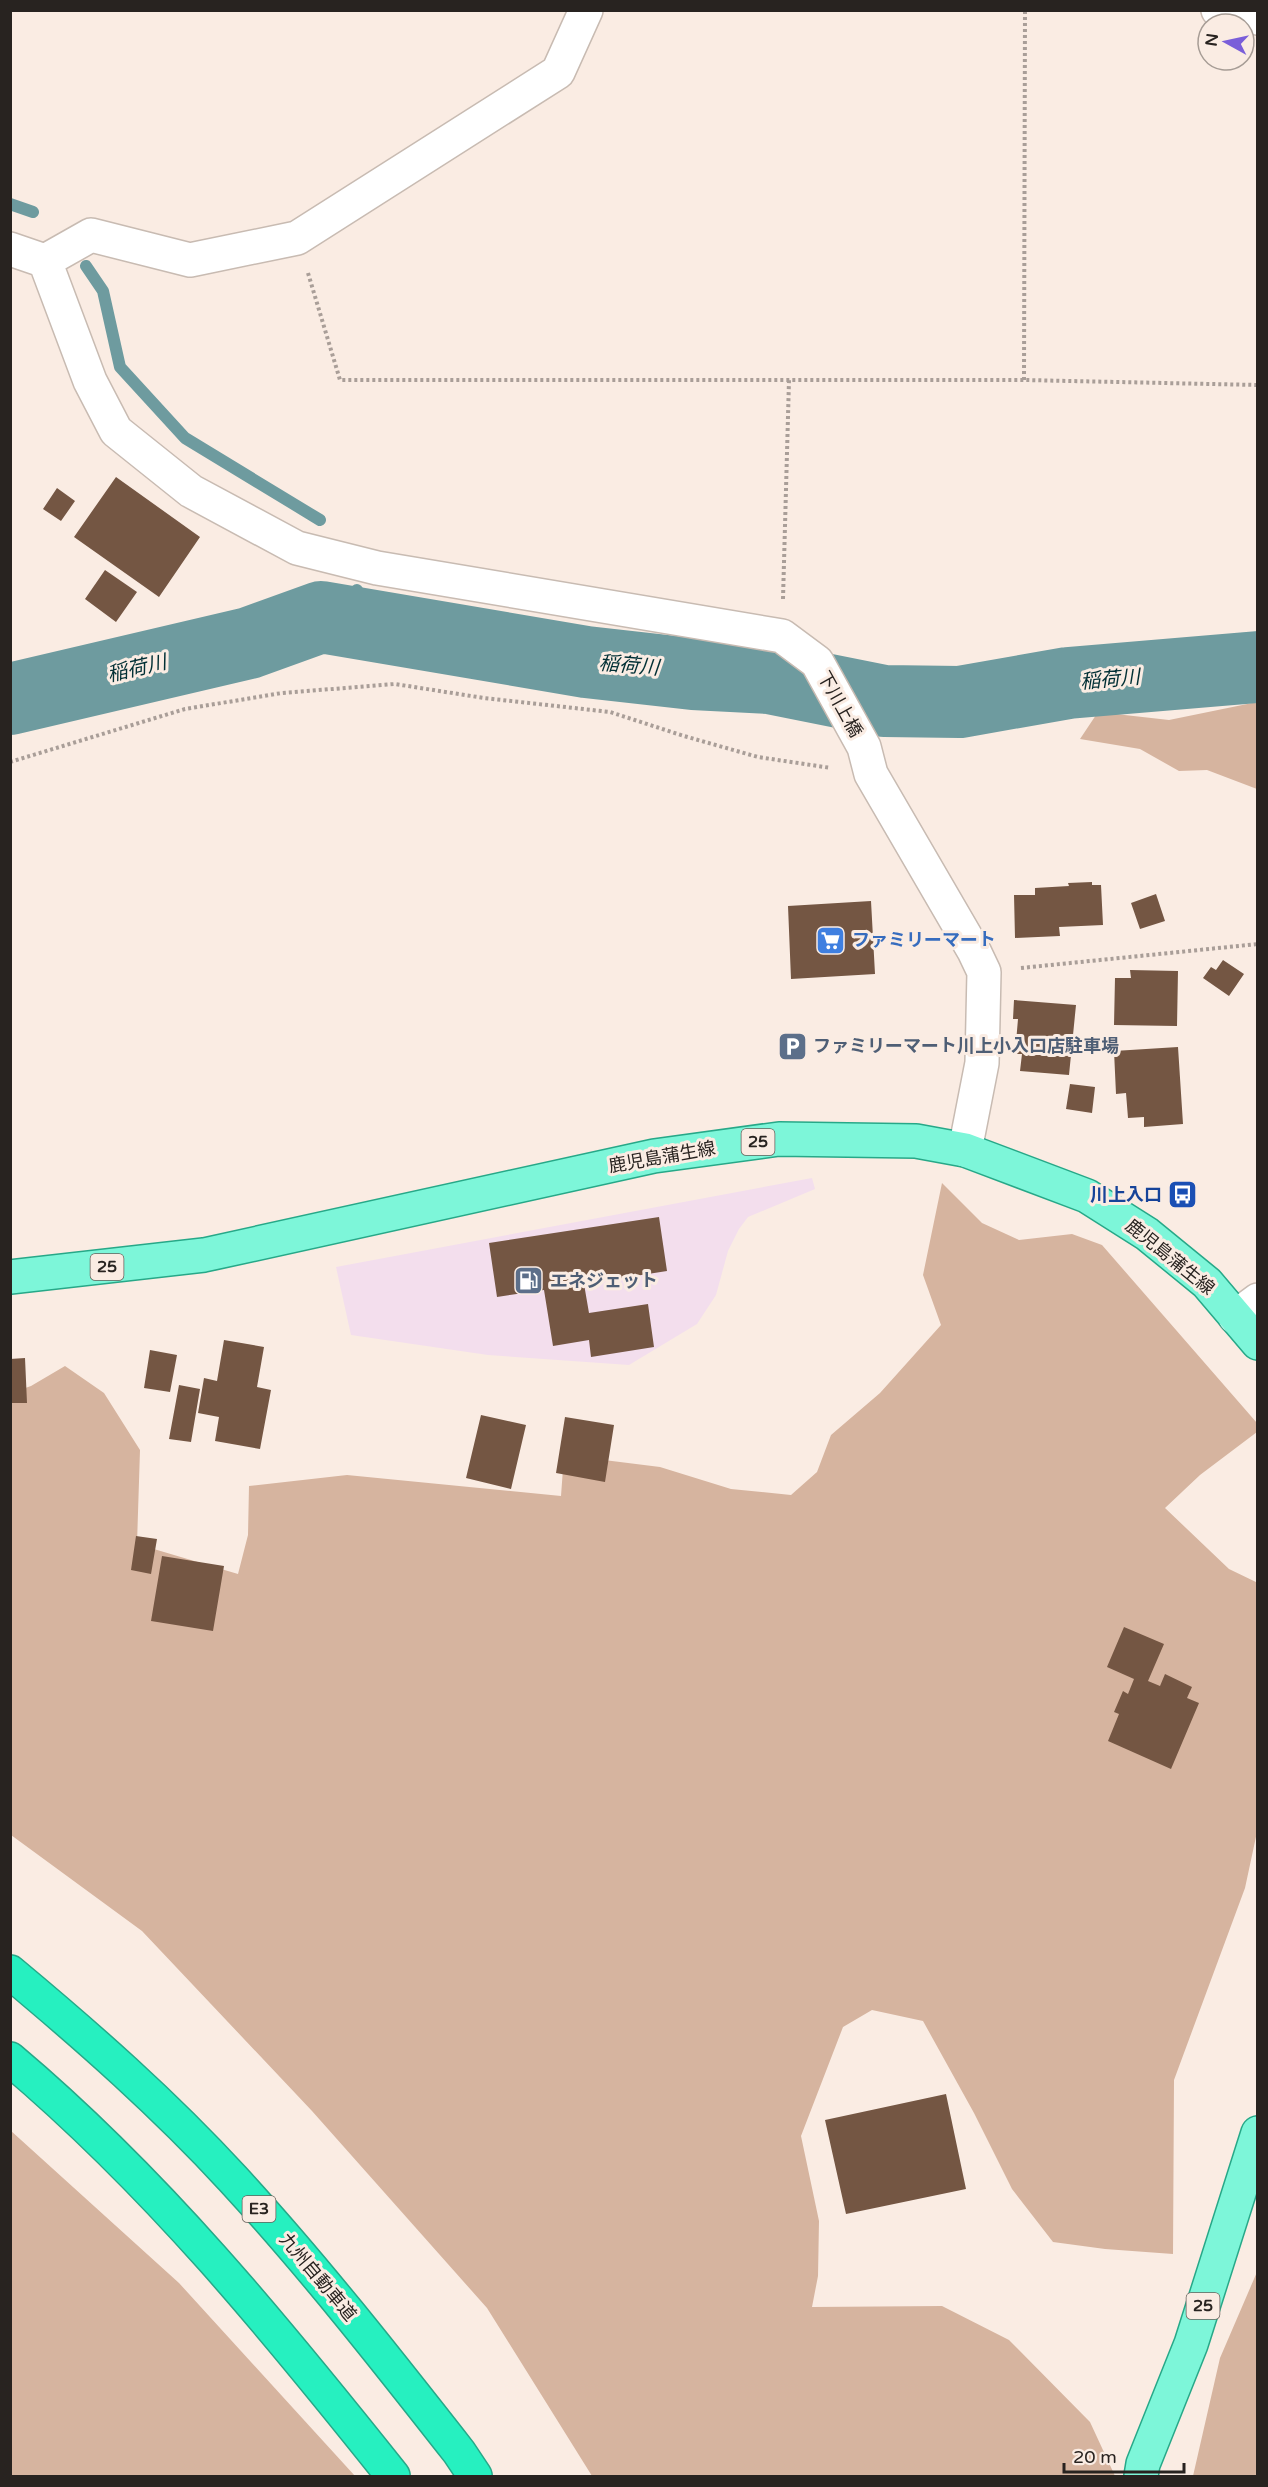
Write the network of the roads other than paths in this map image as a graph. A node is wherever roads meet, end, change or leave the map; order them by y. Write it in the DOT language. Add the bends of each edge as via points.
graph roads {
  1 [pos="585,10"];
  2 [pos="1218,10"];
  3 [pos="1257,18"];
  4 [pos="10,249"];
  5 [pos="45,261"];
  6 [pos="965,1150"];
  7 [pos="10,1277"];
  8 [pos="1246,1308"];
  9 [pos="1257,1343"];
  10 [pos="10,1972"];
  11 [pos="10,2060"];
  12 [pos="1257,2133"];
  13 [pos="393,2476"];
  14 [pos="475,2476"];
  15 [pos="1141,2476"];
  1 -- 5 [label="street" via="558,72 297,238 190,260 91,235"];
  2 -- 3 [label="street"];
  4 -- 5 [label="street"];
  5 -- 6 [label="street, 下川上橋" via="90,381 116,431 191,491 297,548 377,568 782,636 817,662 984,972 982,1063"];
  6 -- 7 [label="main road, 鹿児島蒲生線 / 25" via="915,1141 778,1139 654,1156 204,1255"];
  6 -- 8 [label="main road, 鹿児島蒲生線 / 25" via="1087,1196"];
  8 -- 9 [label="main road, 鹿児島蒲生線 / 25"];
  10 -- 14 [label="highway, 九州自動車道 / E3" via="113,2059 232,2178 334,2294"];
  11 -- 13 [label="highway" via="69,2108 177,2218 284,2340"];
  12 -- 15 [label="main road, 25" via="1191,2343"];
}
